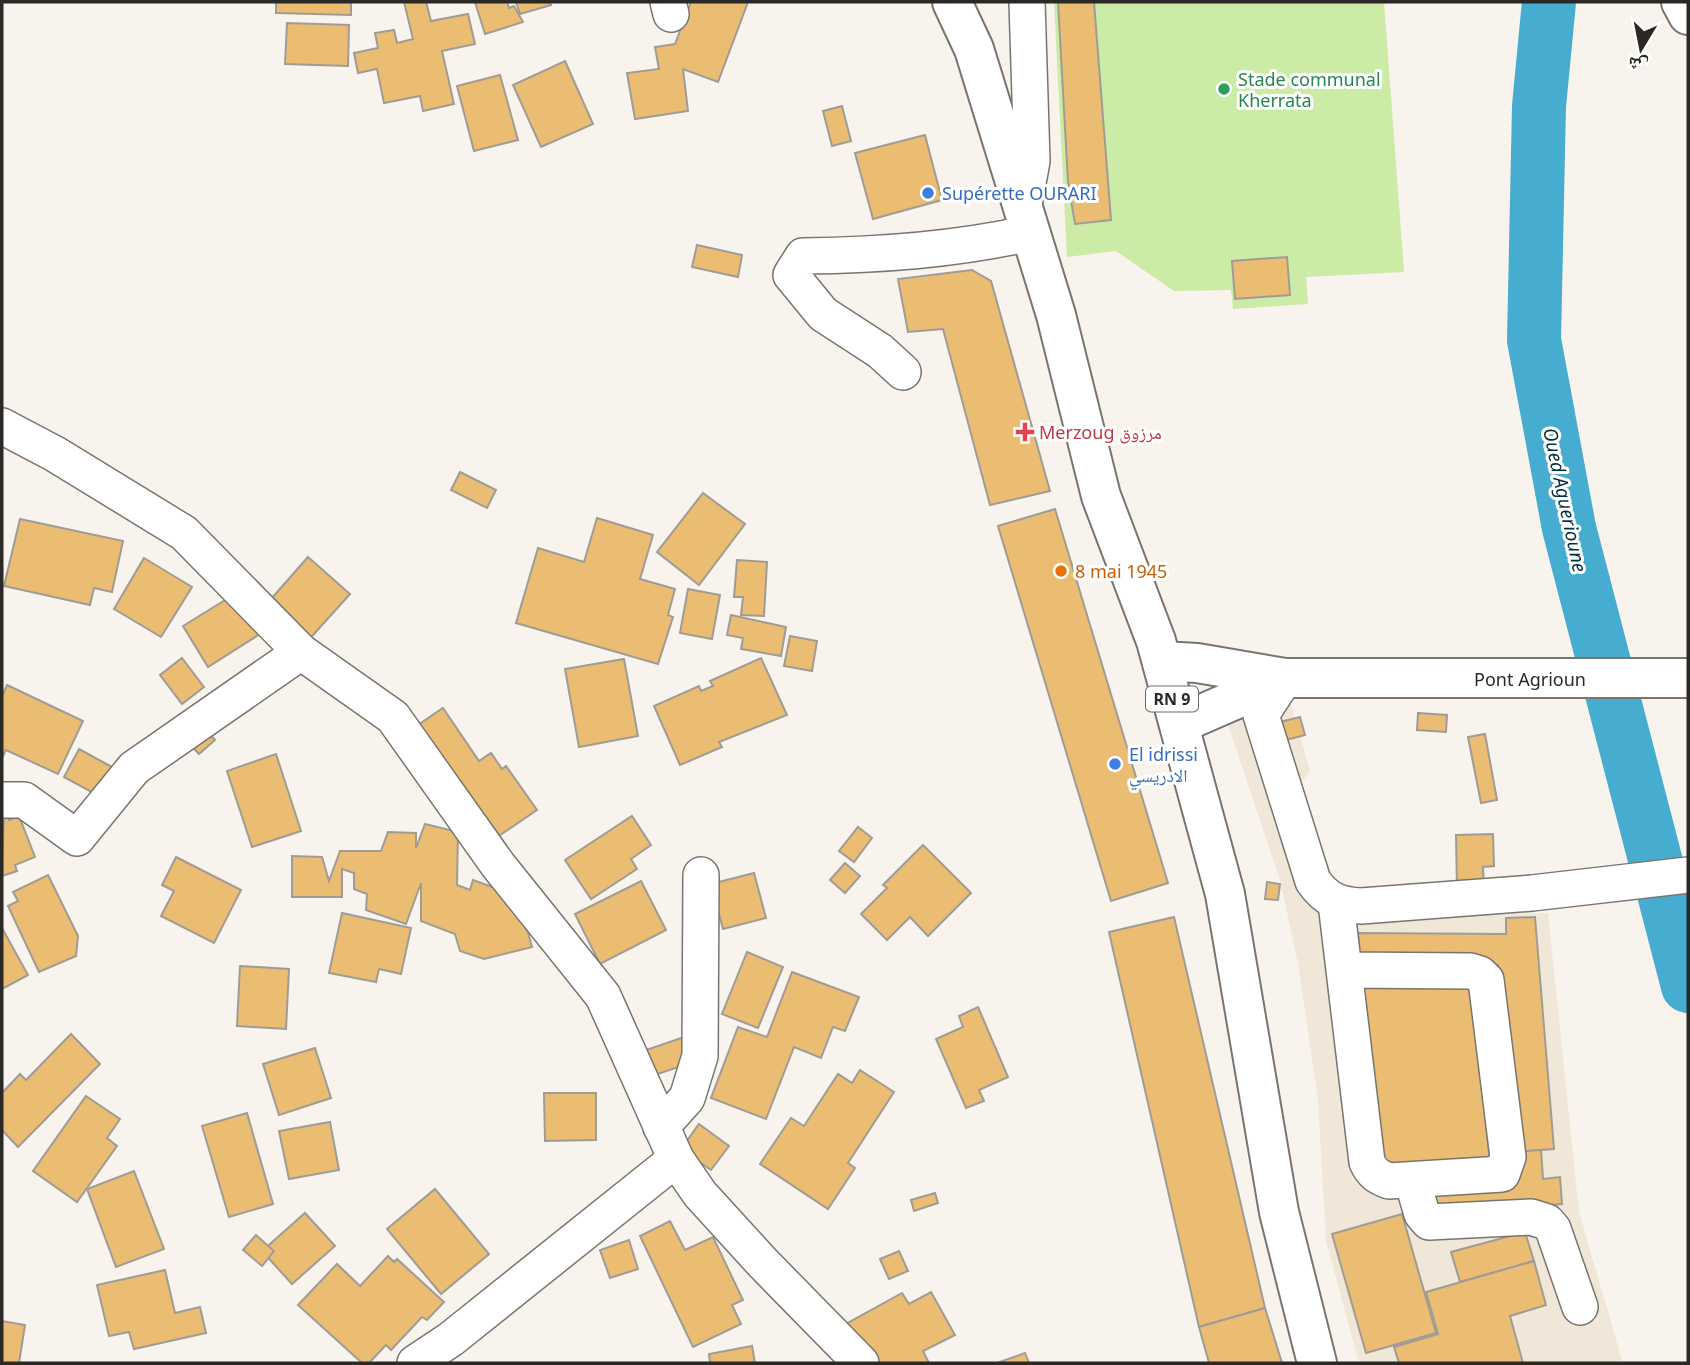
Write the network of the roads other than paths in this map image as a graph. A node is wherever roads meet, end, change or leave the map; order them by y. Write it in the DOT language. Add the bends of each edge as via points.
graph roads {
  1 [pos="952,2"];
  2 [pos="973,2"];
  3 [pos="1027,2"];
  4 [pos="1681,2"];
  5 [pos="1688,15"];
  6 [pos="974,49"];
  7 [pos="1026,222"];
  8 [pos="902,372"];
  9 [pos="2,426"];
  10 [pos="301,652"];
  11 [pos="1162,661"];
  12 [pos="1284,678"];
  13 [pos="1688,678"];
  14 [pos="1179,724"];
  15 [pos="2,800"];
  16 [pos="701,875"];
  17 [pos="1688,875"];
  18 [pos="1336,903"];
  19 [pos="1344,970"];
  20 [pos="662,1127"];
  21 [pos="676,1159"];
  22 [pos="1412,1180"];
  23 [pos="1580,1307"];
  24 [pos="415,1363"];
  25 [pos="861,1363"];
  26 [pos="1317,1363"];
  1 -- 6 [label="main road, RN 9"];
  2 -- 6 [label="main road, RN 9"];
  3 -- 7 [label="street" via="1032,161"];
  4 -- 5 [label="main road"];
  6 -- 7 [label="main road, RN 9"];
  7 -- 8 [label="street" via="968,247 803,256 791,275 822,314 880,351"];
  7 -- 11 [label="main road, RN 9" via="1056,315 1101,496"];
  9 -- 10 [label="street" via="184,533"];
  10 -- 15 [label="street" via="134,768 77,838 24,800"];
  10 -- 20 [label="street" via="393,717 498,865 603,996"];
  11 -- 12 [label="main road, Pont Agrioun"];
  11 -- 14 [label="main road, RN 9"];
  12 -- 13 [label="main road, Pont Agrioun"];
  12 -- 14 [label="main road"];
  12 -- 18 [label="street" via="1261,715 1313,881"];
  14 -- 26 [label="main road, RN 9" via="1225,894 1279,1212"];
  16 -- 20 [label="street" via="700,1056 687,1097"];
  17 -- 18 [label="street" via="1532,893 1361,906"];
  18 -- 19 [label="street"];
  19 -- 22 [label="street" via="1367,1162 1378,1177"];
  19 -- 22 [label="street" via="1470,971 1480,974 1489,989 1507,1166 1493,1177"];
  20 -- 21 [label="street"];
  21 -- 24 [label="street" via="452,1339"];
  21 -- 25 [label="street" via="763,1263"];
  22 -- 23 [label="street" via="1429,1223 1531,1217 1547,1222"];
}
